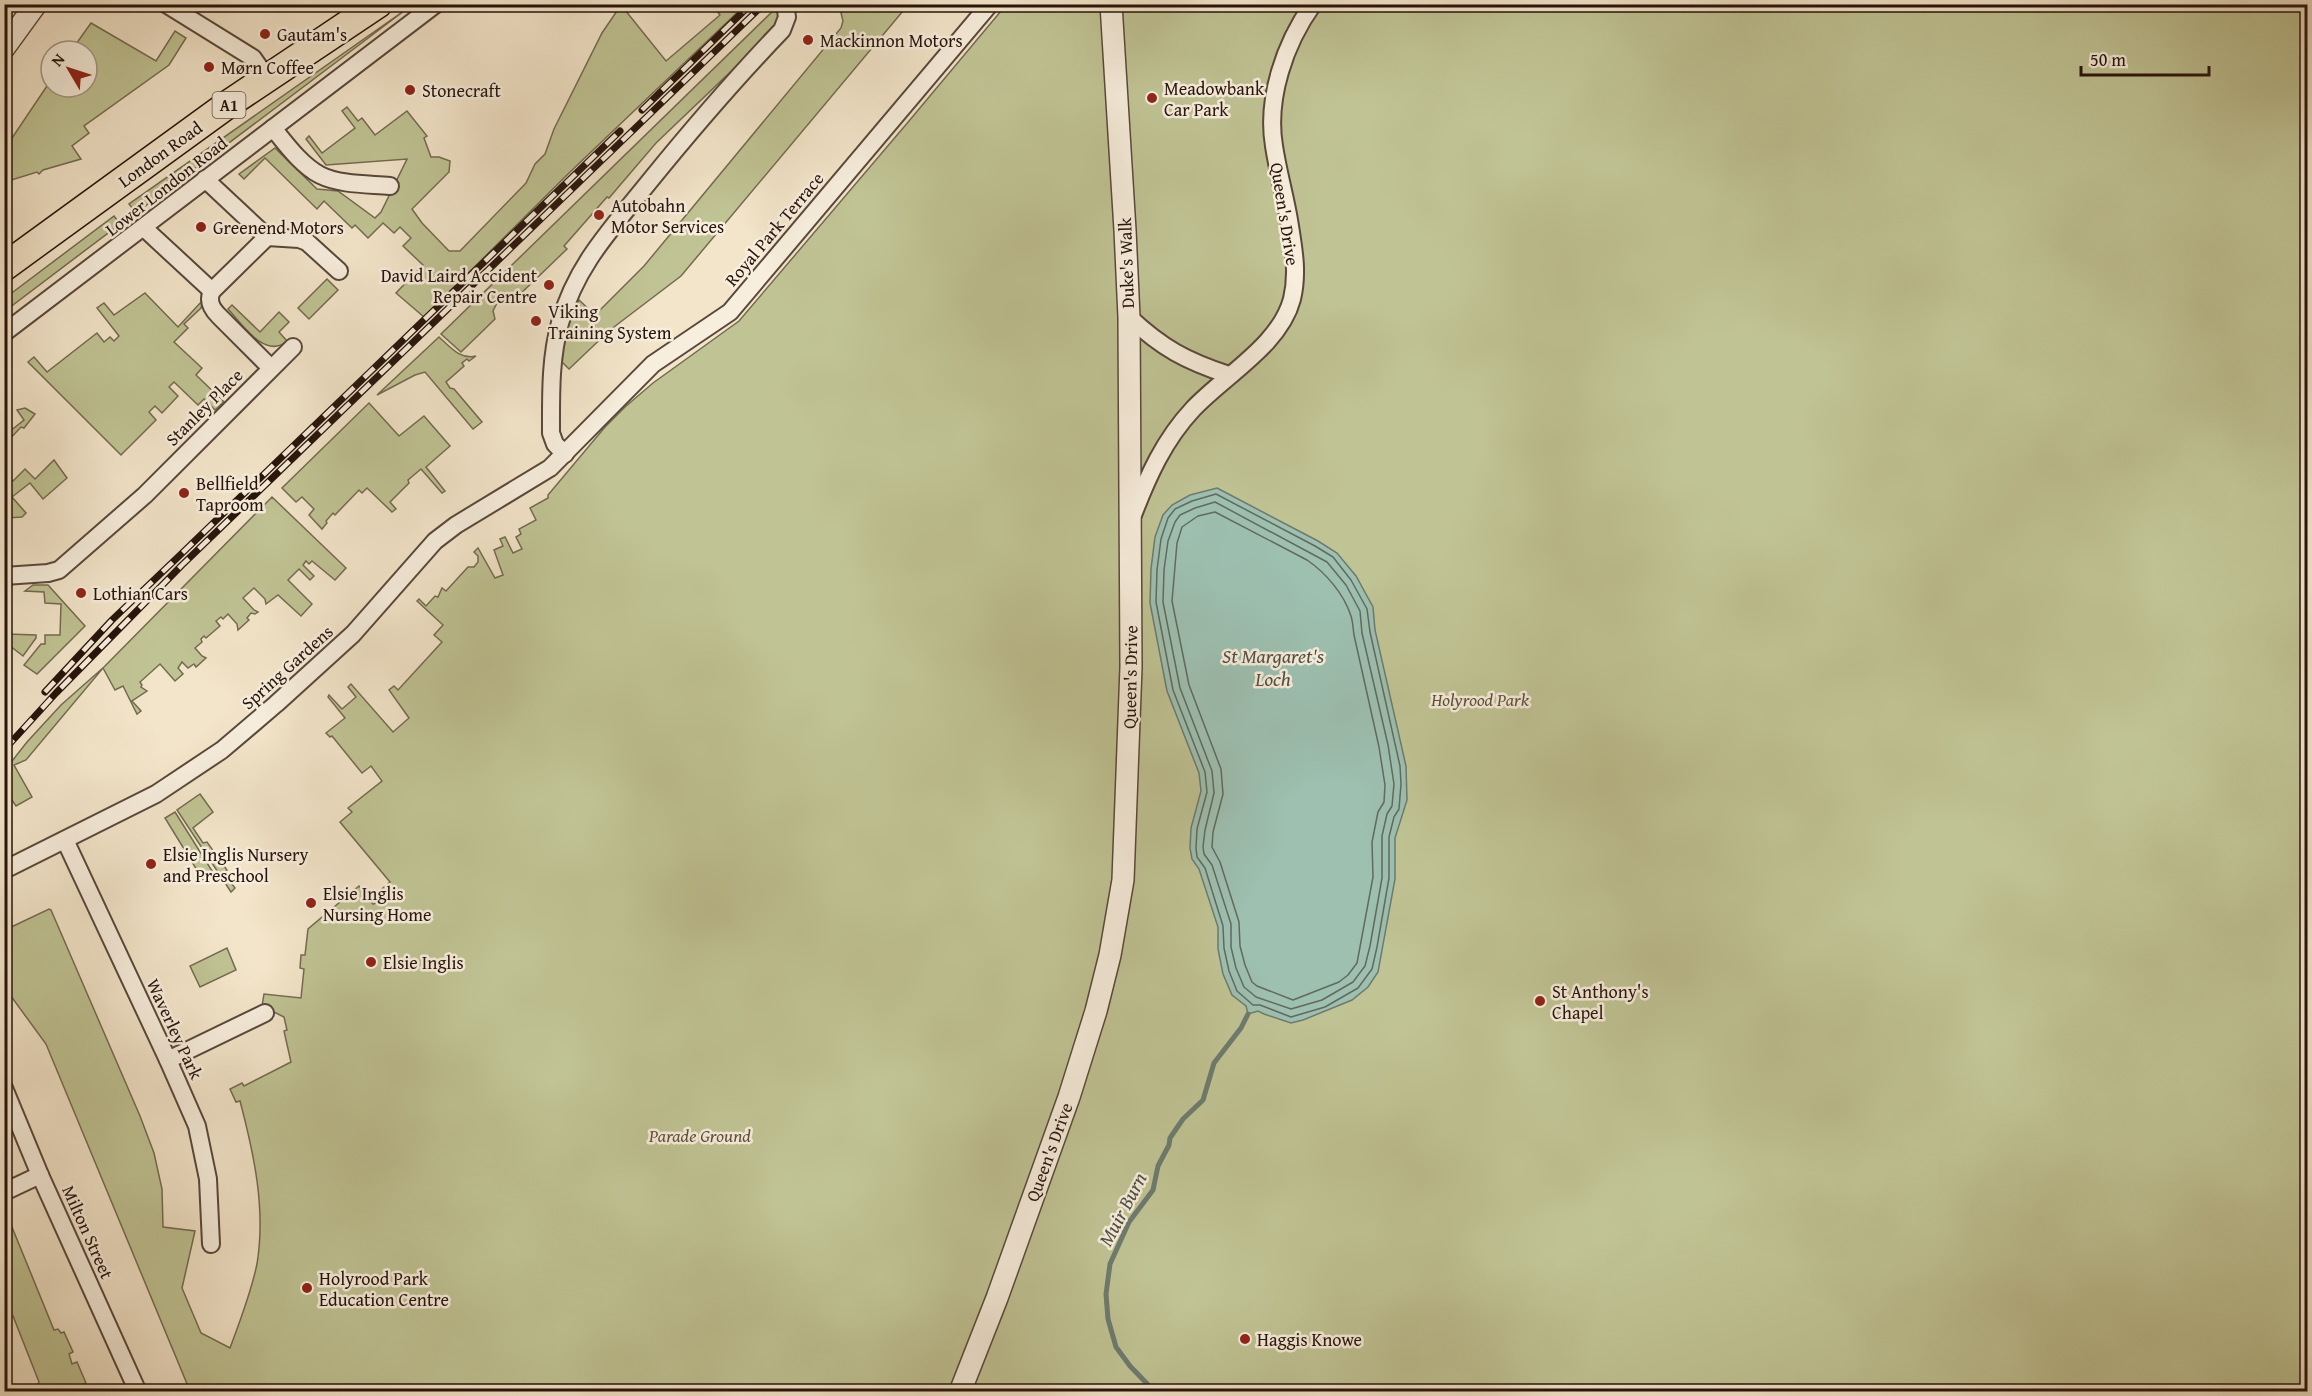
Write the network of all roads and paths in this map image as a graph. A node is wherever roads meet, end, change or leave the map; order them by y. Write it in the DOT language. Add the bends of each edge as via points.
graph roads {
  1 [pos="36,4"];
  2 [pos="166,4"];
  3 [pos="378,4"];
  4 [pos="436,4"];
  5 [pos="786,4"];
  6 [pos="990,4"];
  7 [pos="1111,4"];
  8 [pos="1313,4"];
  9 [pos="4,48"];
  10 [pos="267,78"];
  11 [pos="273,128"];
  12 [pos="205,179"];
  13 [pos="390,186"];
  14 [pos="144,228"];
  15 [pos="267,237"];
  16 [pos="4,267"];
  17 [pos="339,271"];
  18 [pos="212,291"];
  19 [pos="1129,317"];
  20 [pos="4,333"];
  21 [pos="293,347"];
  22 [pos="270,368"];
  23 [pos="1228,375"];
  24 [pos="565,454"];
  25 [pos="1130,521"];
  26 [pos="4,576"];
  27 [pos="65,840"];
  28 [pos="4,870"];
  29 [pos="265,1013"];
  30 [pos="168,1060"];
  31 [pos="4,1088"];
  32 [pos="40,1175"];
  33 [pos="4,1192"];
  34 [pos="211,1244"];
  35 [pos="138,1392"];
  36 [pos="960,1392"];
  1 -- 9 [label="street"];
  2 -- 10 [label="street" via="252,58"];
  3 -- 10 [label="main road, London Road / A1"];
  4 -- 11 [label="street, Lower London Road"];
  5 -- 24 [label="street" via="787,18 782,30 696,123 579,273 556,337 552,384 552,436"];
  6 -- 24 [label="street, Royal Park Terrace" via="730,312 653,364"];
  7 -- 19 [label="street, Duke's Walk"];
  8 -- 23 [label="street, Queen's Drive" via="1284,62 1273,104 1274,146 1294,255 1292,299 1275,333"];
  10 -- 16 [label="main road, London Road / A1"];
  11 -- 12 [label="street, Lower London Road"];
  11 -- 13 [label="street" via="320,175"];
  12 -- 14 [label="street, Lower London Road"];
  12 -- 15 [label="street"];
  14 -- 18 [label="street"];
  14 -- 20 [label="street, Lower London Road"];
  15 -- 17 [label="street" via="307,242"];
  15 -- 18 [label="street"];
  18 -- 22 [label="street" via="212,308"];
  19 -- 23 [label="street" via="1166,348"];
  19 -- 25 [label="street, Duke's Walk"];
  21 -- 22 [label="street, Stanley Place"];
  22 -- 26 [label="street, Stanley Place" via="145,495 59,570"];
  23 -- 25 [label="street, Queen's Drive" via="1193,409 1160,453"];
  24 -- 27 [label="street, Spring Gardens" via="550,468 435,540 353,634 213,757 162,790"];
  25 -- 36 [label="street, Queen's Drive" via="1131,667 1124,880 1110,956 1069,1097"];
  27 -- 28 [label="street, Spring Gardens"];
  27 -- 30 [label="street, Waverley Park"];
  29 -- 30 [label="street"];
  30 -- 34 [label="street, Waverley Park" via="202,1145 210,1191"];
  31 -- 32 [label="street, Milton Street"];
  32 -- 33 [label="street"];
  32 -- 35 [label="street, Milton Street"];
}
